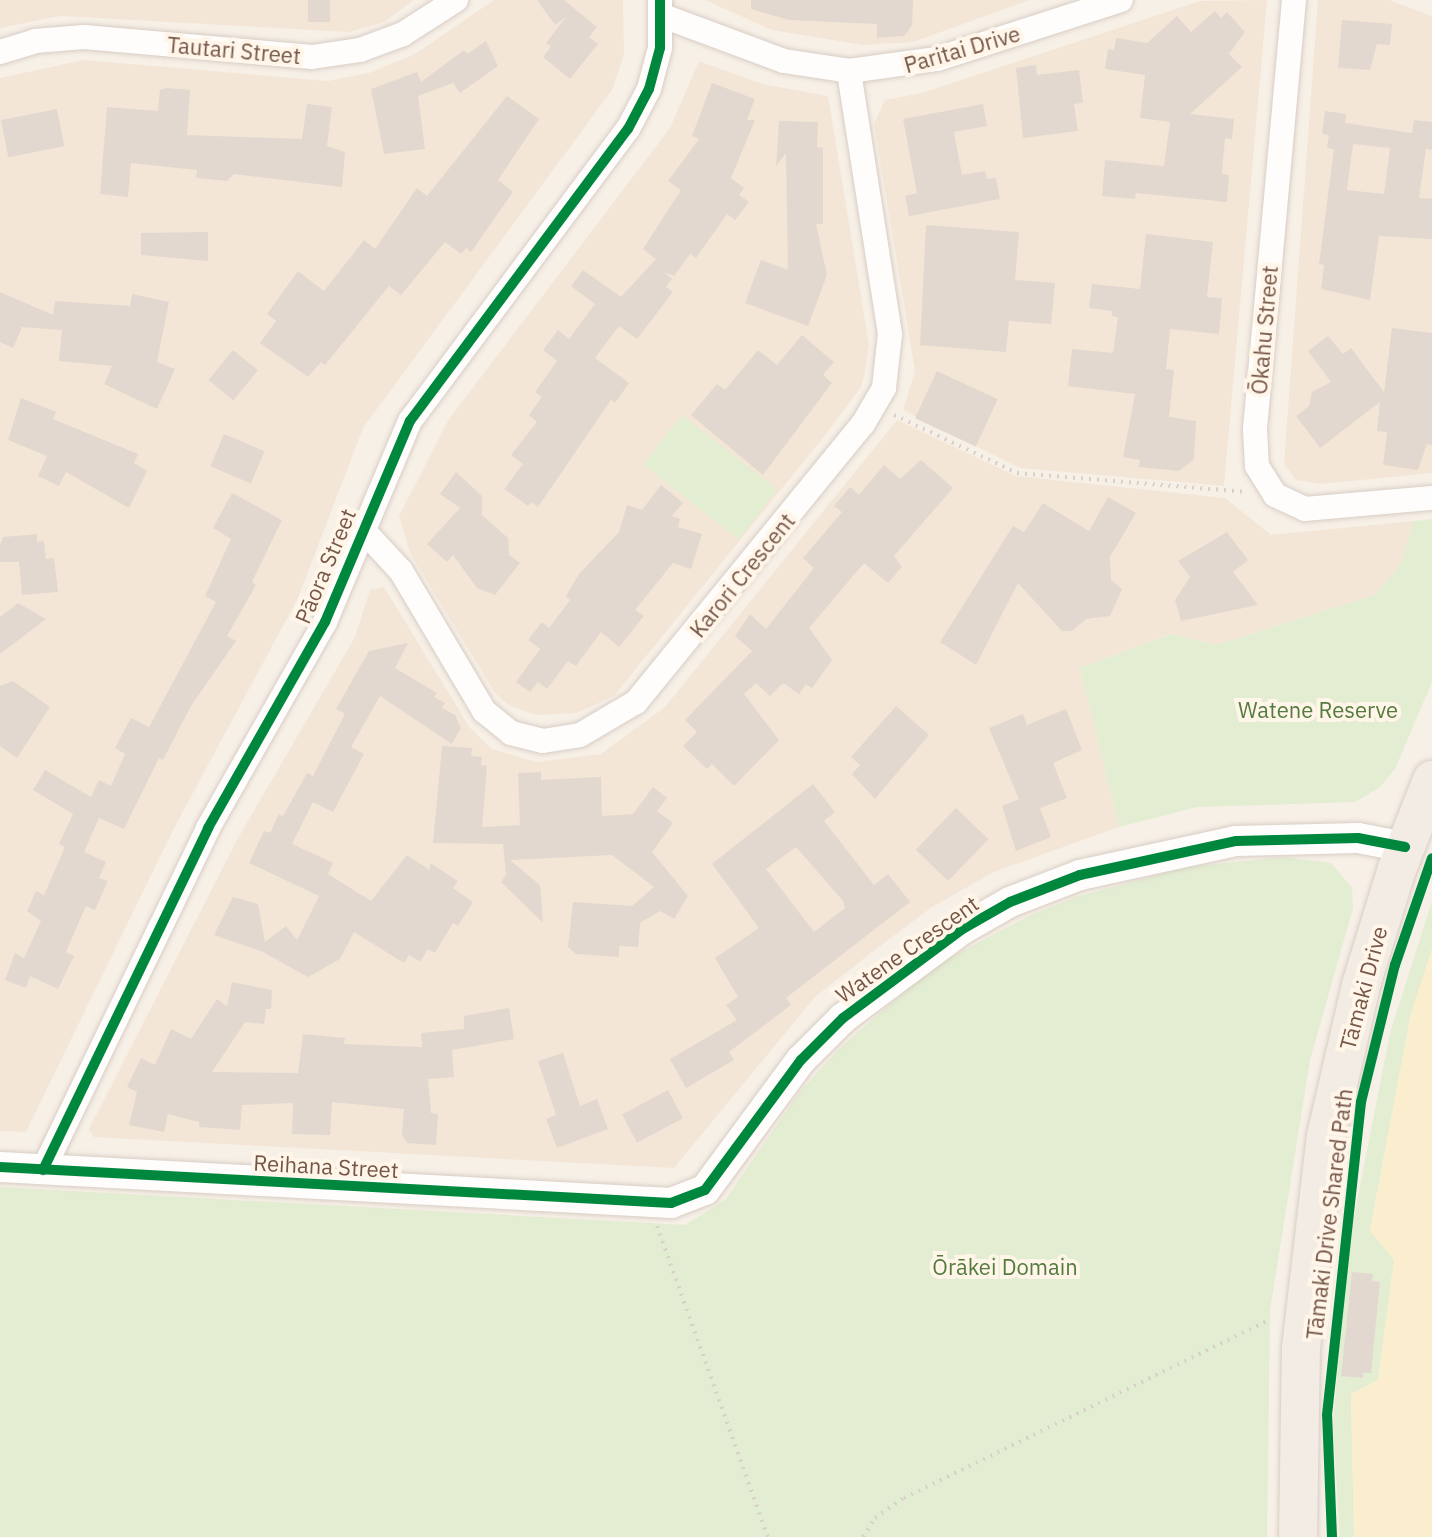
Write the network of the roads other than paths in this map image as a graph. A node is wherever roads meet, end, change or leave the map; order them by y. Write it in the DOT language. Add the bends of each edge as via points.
graph roads {
  1 [pos="456,0"];
  2 [pos="1121,0"];
  3 [pos="1294,0"];
  4 [pos="662,8"];
  5 [pos="0,52"];
  6 [pos="849,71"];
  7 [pos="1432,498"];
  8 [pos="362,529"];
  9 [pos="1432,780"];
  10 [pos="1401,858"];
  11 [pos="0,1167"];
  12 [pos="43,1170"];
  13 [pos="649,1204"];
  14 [pos="1298,1537"];
  1 -- 5 [label="street, Tautari Street" via="403,34 360,50 312,57 84,37 35,41"];
  2 -- 6 [label="street, Paritai Drive" via="937,59"];
  3 -- 7 [label="street, Ōkahu Street" via="1255,429 1257,466 1275,495 1305,509"];
  4 -- 6 [label="street, Paritai Drive" via="784,61"];
  4 -- 8 [label="street, Pāora Street" via="649,89 628,129 410,421"];
  6 -- 8 [label="street, Karori Crescent" via="890,334 889,370 876,406 653,684 618,716 580,735 543,741 511,733 496,723 401,571"];
  8 -- 12 [label="street, Pāora Street" via="325,622 208,828"];
  9 -- 10 [label="main road, Tāmaki Drive"];
  10 -- 13 [label="street, Watene Crescent" via="1358,838 1236,841 1080,875 1010,902 929,952 843,1018 801,1060 705,1190 690,1199"];
  10 -- 14 [label="main road, Tāmaki Drive" via="1361,985 1316,1199 1297,1414"];
  11 -- 12 [label="street, Reihana Street"];
  12 -- 13 [label="street, Reihana Street"];
}
